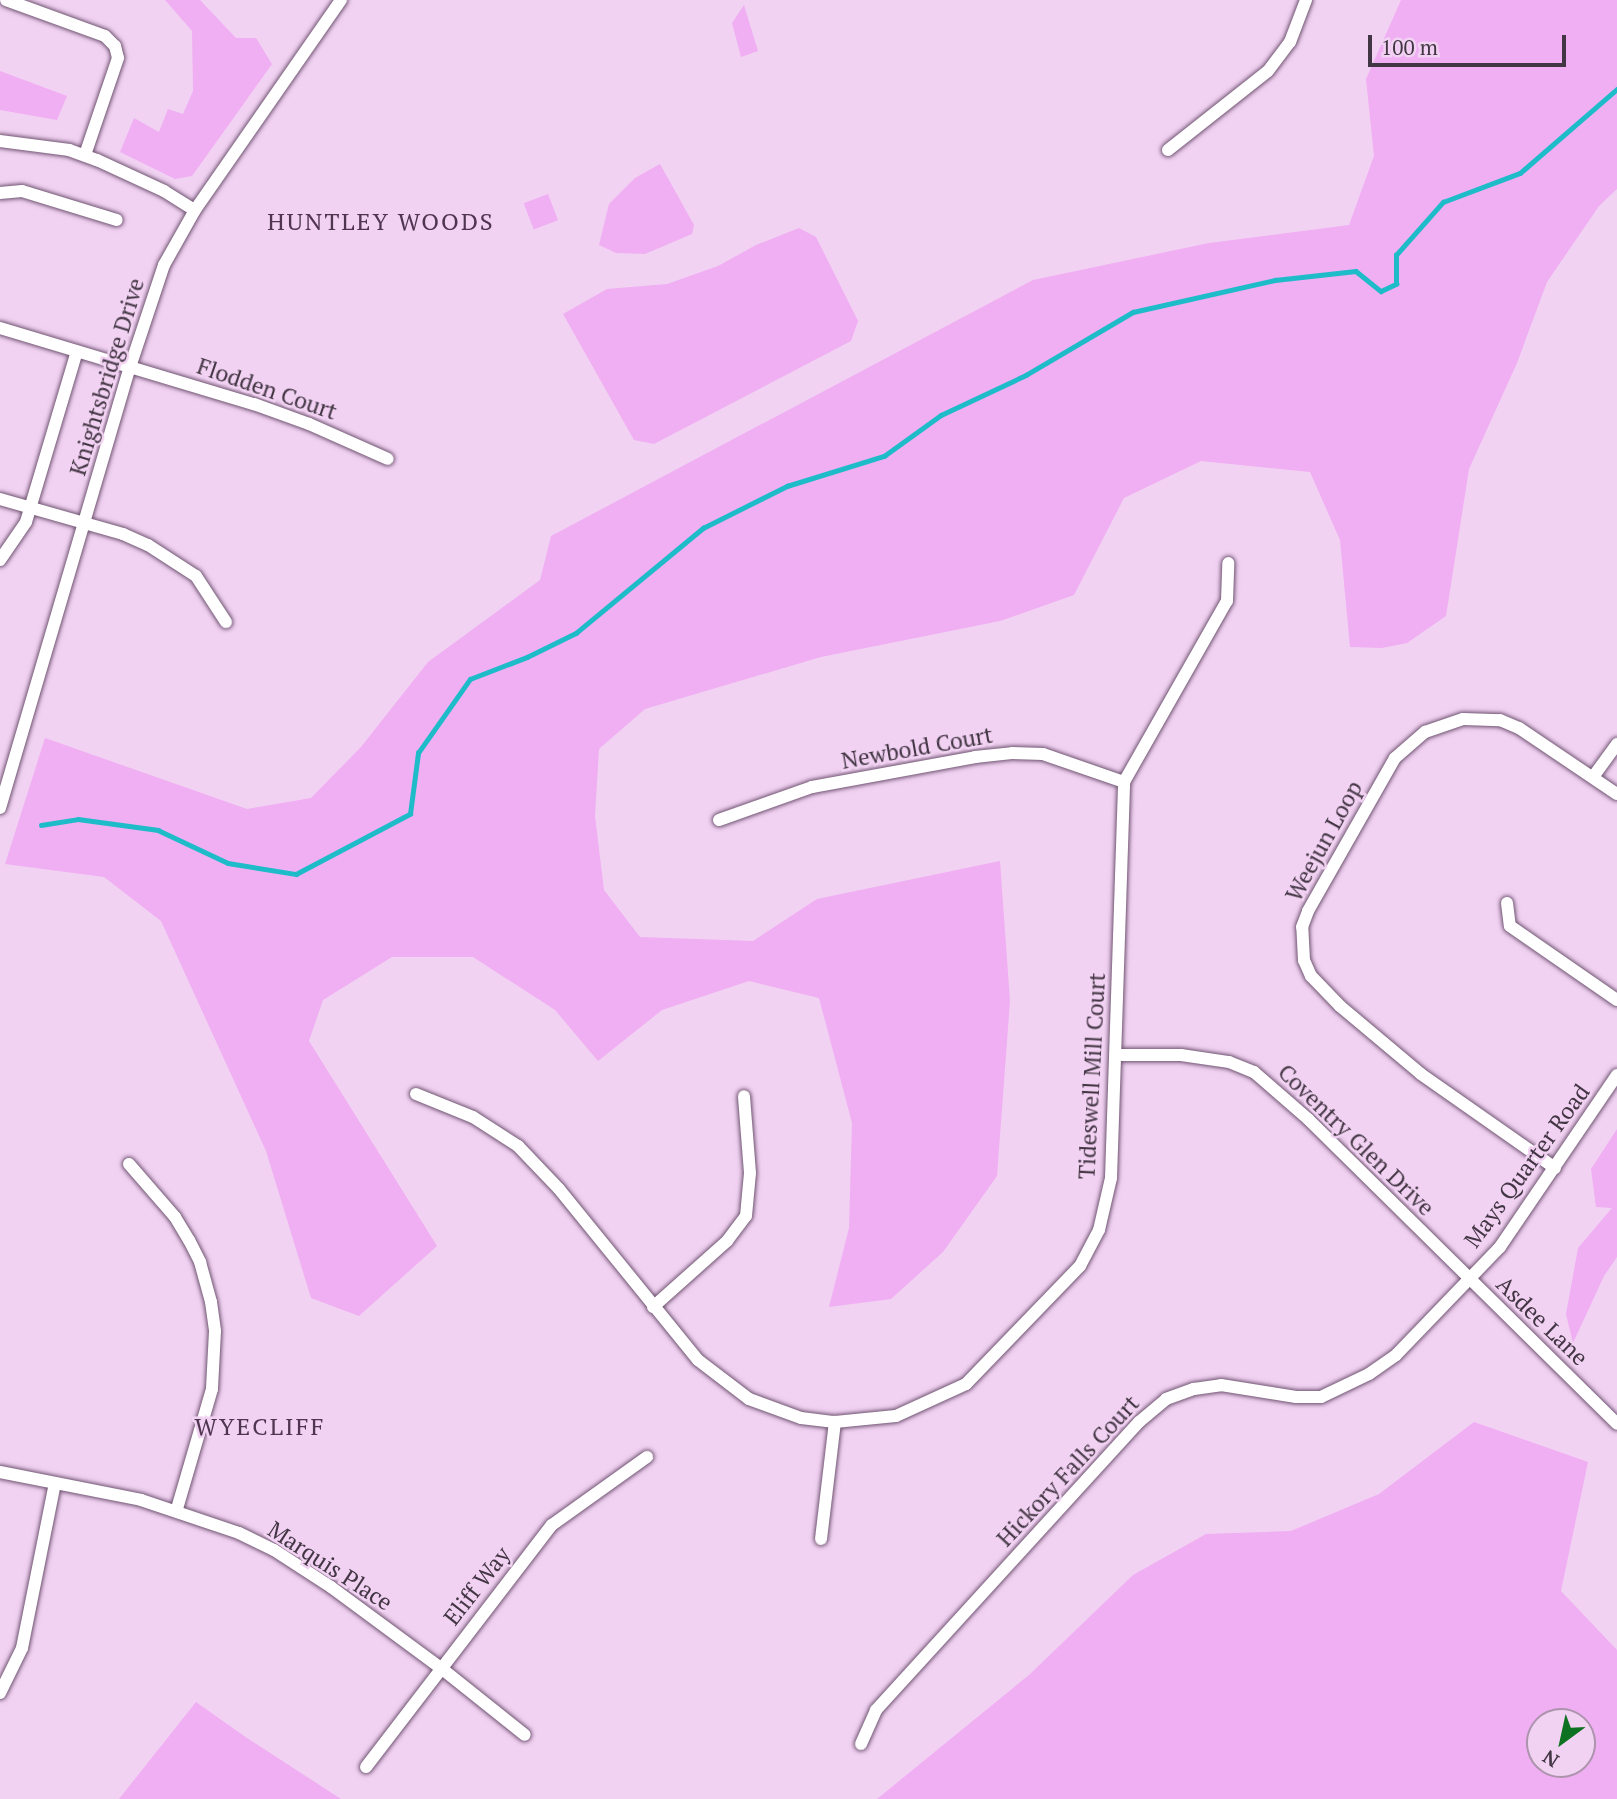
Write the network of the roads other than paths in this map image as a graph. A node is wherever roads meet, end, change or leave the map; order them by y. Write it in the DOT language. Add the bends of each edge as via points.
graph roads {
  1 [pos="6,0"];
  2 [pos="322,0"];
  3 [pos="1306,0"];
  4 [pos="338,4"];
  5 [pos="0,141"];
  6 [pos="1168,150"];
  7 [pos="85,155"];
  8 [pos="0,193"];
  9 [pos="195,210"];
  10 [pos="117,220"];
  11 [pos="0,328"];
  12 [pos="77,351"];
  13 [pos="130,367"];
  14 [pos="388,459"];
  15 [pos="0,499"];
  16 [pos="30,508"];
  17 [pos="84,523"];
  18 [pos="0,560"];
  19 [pos="1228,563"];
  20 [pos="226,622"];
  21 [pos="1617,744"];
  22 [pos="1593,777"];
  23 [pos="1124,782"];
  24 [pos="1617,794"];
  25 [pos="0,807"];
  26 [pos="719,820"];
  27 [pos="1507,903"];
  28 [pos="1617,1000"];
  29 [pos="1117,1055"];
  30 [pos="1617,1075"];
  31 [pos="416,1094"];
  32 [pos="744,1096"];
  33 [pos="129,1164"];
  34 [pos="1555,1168"];
  35 [pos="1467,1278"];
  36 [pos="653,1307"];
  37 [pos="835,1422"];
  38 [pos="1617,1424"];
  39 [pos="647,1457"];
  40 [pos="0,1472"];
  41 [pos="55,1483"];
  42 [pos="177,1510"];
  43 [pos="821,1539"];
  44 [pos="441,1668"];
  45 [pos="0,1693"];
  46 [pos="526,1735"];
  47 [pos="861,1744"];
  48 [pos="366,1767"];
  1 -- 7 [label="street" via="105,36 115,46 118,58"];
  2 -- 4 [label="street"];
  3 -- 6 [label="street" via="1290,42 1268,71"];
  4 -- 9 [label="street, Knightsbridge Drive"];
  5 -- 7 [label="street"];
  7 -- 9 [label="street" via="131,174"];
  8 -- 10 [label="street" via="22,191"];
  9 -- 13 [label="street, Knightsbridge Drive" via="164,265"];
  11 -- 12 [label="street, Flodden Court"];
  12 -- 13 [label="street, Flodden Court"];
  12 -- 16 [label="street"];
  13 -- 14 [label="street, Flodden Court" via="278,412"];
  13 -- 17 [label="street, Knightsbridge Drive"];
  15 -- 16 [label="street"];
  16 -- 17 [label="street"];
  16 -- 18 [label="street" via="26,522"];
  17 -- 20 [label="street" via="122,534 173,559 206,588"];
  17 -- 25 [label="street, Knightsbridge Drive"];
  19 -- 23 [label="street, Tideswell Mill Court" via="1227,601"];
  21 -- 22 [label="street"];
  22 -- 24 [label="street, Weejun Loop"];
  22 -- 34 [label="street, Weejun Loop" via="1500,720 1463,719 1425,732 1395,758 1302,927 1304,960 1311,976 1340,1006 1421,1074"];
  23 -- 26 [label="street, Newbold Court" via="1043,754 1012,753 812,788"];
  23 -- 29 [label="street, Tideswell Mill Court"];
  27 -- 28 [label="street" via="1510,926"];
  29 -- 35 [label="street, Coventry Glen Drive" via="1181,1055 1229,1062 1254,1072 1318,1128"];
  29 -- 37 [label="street, Tideswell Mill Court" via="1111,1178 1099,1230 1080,1266 966,1384 896,1416"];
  30 -- 34 [label="street, Mays Quarter Road"];
  31 -- 36 [label="street, Tideswell Mill Court" via="473,1117 518,1146 559,1189"];
  32 -- 36 [label="street" via="750,1173 746,1216 727,1241"];
  33 -- 42 [label="street" via="189,1240 211,1302 215,1341 212,1389"];
  34 -- 35 [label="street, Mays Quarter Road" via="1500,1247"];
  35 -- 38 [label="street, Asdee Lane"];
  35 -- 47 [label="street, Hickory Falls Court" via="1395,1354 1334,1392 1296,1397 1221,1385 1166,1399 1139,1422 876,1710"];
  36 -- 37 [label="street, Tideswell Mill Court" via="698,1360 749,1399 801,1418"];
  37 -- 43 [label="street"];
  39 -- 44 [label="street, Eliff Way" via="552,1525"];
  40 -- 41 [label="street, Marquis Place"];
  41 -- 42 [label="street, Marquis Place"];
  41 -- 45 [label="street" via="22,1648"];
  42 -- 44 [label="street, Marquis Place" via="274,1550"];
  44 -- 46 [label="street, Marquis Place"];
  44 -- 48 [label="street, Eliff Way"];
}
